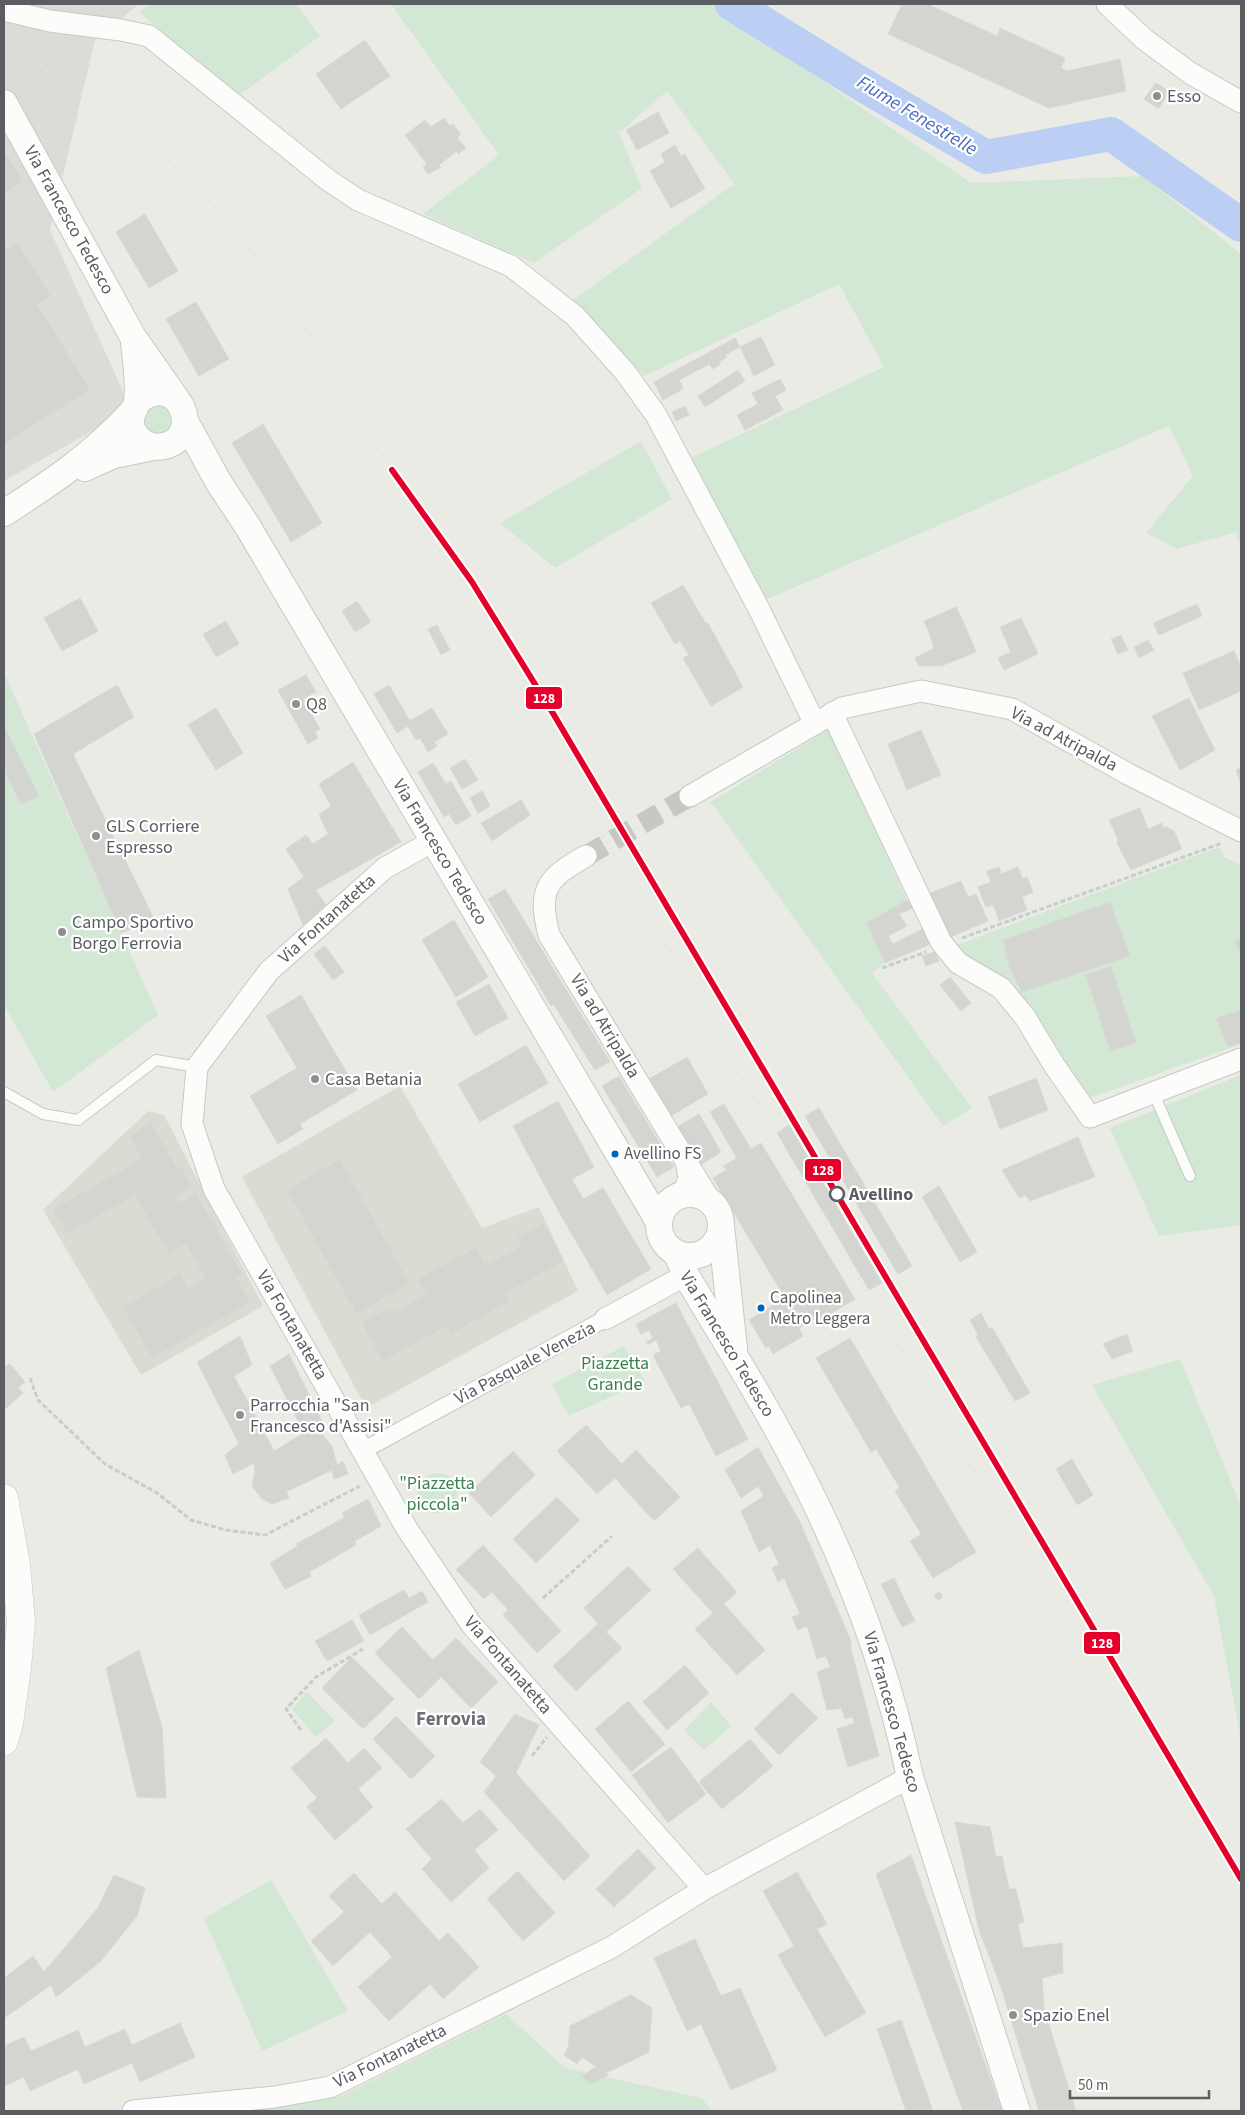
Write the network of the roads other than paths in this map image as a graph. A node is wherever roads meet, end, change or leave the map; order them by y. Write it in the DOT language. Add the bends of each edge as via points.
graph roads {
  1 [pos="1107,4"];
  2 [pos="4,10"];
  3 [pos="1241,102"];
  4 [pos="4,103"];
  5 [pos="133,337"];
  6 [pos="134,407"];
  7 [pos="181,411"];
  8 [pos="162,446"];
  9 [pos="61,477"];
  10 [pos="219,483"];
  11 [pos="4,492"];
  12 [pos="4,513"];
  13 [pos="824,718"];
  14 [pos="690,796"];
  15 [pos="1232,837"];
  16 [pos="433,841"];
  17 [pos="586,856"];
  18 [pos="1241,1059"];
  19 [pos="197,1067"];
  20 [pos="4,1092"];
  21 [pos="1153,1092"];
  22 [pos="686,1158"];
  23 [pos="1190,1176"];
  24 [pos="670,1207"];
  25 [pos="717,1214"];
  26 [pos="681,1265"];
  27 [pos="605,1319"];
  28 [pos="735,1360"];
  29 [pos="364,1450"];
  30 [pos="4,1498"];
  31 [pos="4,1741"];
  32 [pos="910,1776"];
  33 [pos="704,1889"];
  34 [pos="133,2111"];
  35 [pos="1017,2111"];
  1 -- 3 [label="street" via="1144,39 1190,73"];
  2 -- 13 [label="street" via="50,21 149,36 328,180 358,200 511,266 575,316 625,372 656,415 759,609"];
  4 -- 5 [label="street, Via Francesco Tedesco"];
  5 -- 6 [label="street, Via Francesco Tedesco"];
  5 -- 7 [label="street, Via Francesco Tedesco"];
  6 -- 7 [label="street" via="153,393 171,395"];
  6 -- 8 [label="street, Via Francesco Tedesco" via="131,424 134,433 144,443"];
  6 -- 9 [label="street" via="106,440"];
  7 -- 8 [label="street" via="184,430"];
  7 -- 10 [label="street, Via Francesco Tedesco"];
  8 -- 9 [label="street" via="114,455"];
  8 -- 10 [label="street, Via Francesco Tedesco" via="187,454"];
  9 -- 11 [label="street" via="20,482"];
  9 -- 12 [label="street"];
  10 -- 16 [label="street, Via Francesco Tedesco"];
  13 -- 14 [label="street, Via ad Atripalda"];
  13 -- 15 [label="street, Via ad Atripalda" via="842,708 921,691 1012,709"];
  13 -- 21 [label="street" via="944,945 958,963 1001,988 1025,1017 1090,1117"];
  16 -- 19 [label="street, Via Fontanatetta" via="384,868 269,971"];
  16 -- 24 [label="street, Via Francesco Tedesco" via="638,1185"];
  17 -- 22 [label="street, Via ad Atripalda" via="561,870 545,894 542,910 549,934"];
  18 -- 21 [label="street"];
  19 -- 20 [label="lane" via="156,1060 78,1120 43,1114"];
  19 -- 29 [label="street, Via Fontanatetta" via="192,1124 214,1189"];
  21 -- 23 [label="lane"];
  22 -- 24 [label="street" via="690,1178"];
  22 -- 25 [label="street, Via ad Atripalda"];
  24 -- 25 [label="street" via="704,1197"];
  24 -- 26 [label="street, Via Francesco Tedesco" via="663,1241"];
  25 -- 26 [label="street" via="715,1244 698,1256 687,1256"];
  25 -- 28 [label="street"];
  26 -- 27 [label="street, Via Pasquale Venezia"];
  26 -- 28 [label="street, Via Francesco Tedesco"];
  27 -- 29 [label="street, Via Pasquale Venezia"];
  28 -- 32 [label="street, Via Francesco Tedesco" via="771,1418 820,1510 876,1646"];
  29 -- 33 [label="street, Via Fontanatetta" via="407,1529 471,1624"];
  30 -- 31 [label="main road" via="16,1565 21,1622 17,1668"];
  32 -- 33 [label="street, Via Fontanatetta"];
  32 -- 35 [label="street, Via Francesco Tedesco"];
  33 -- 34 [label="street, Via Fontanatetta" via="612,1947 330,2087 275,2097"];
}
